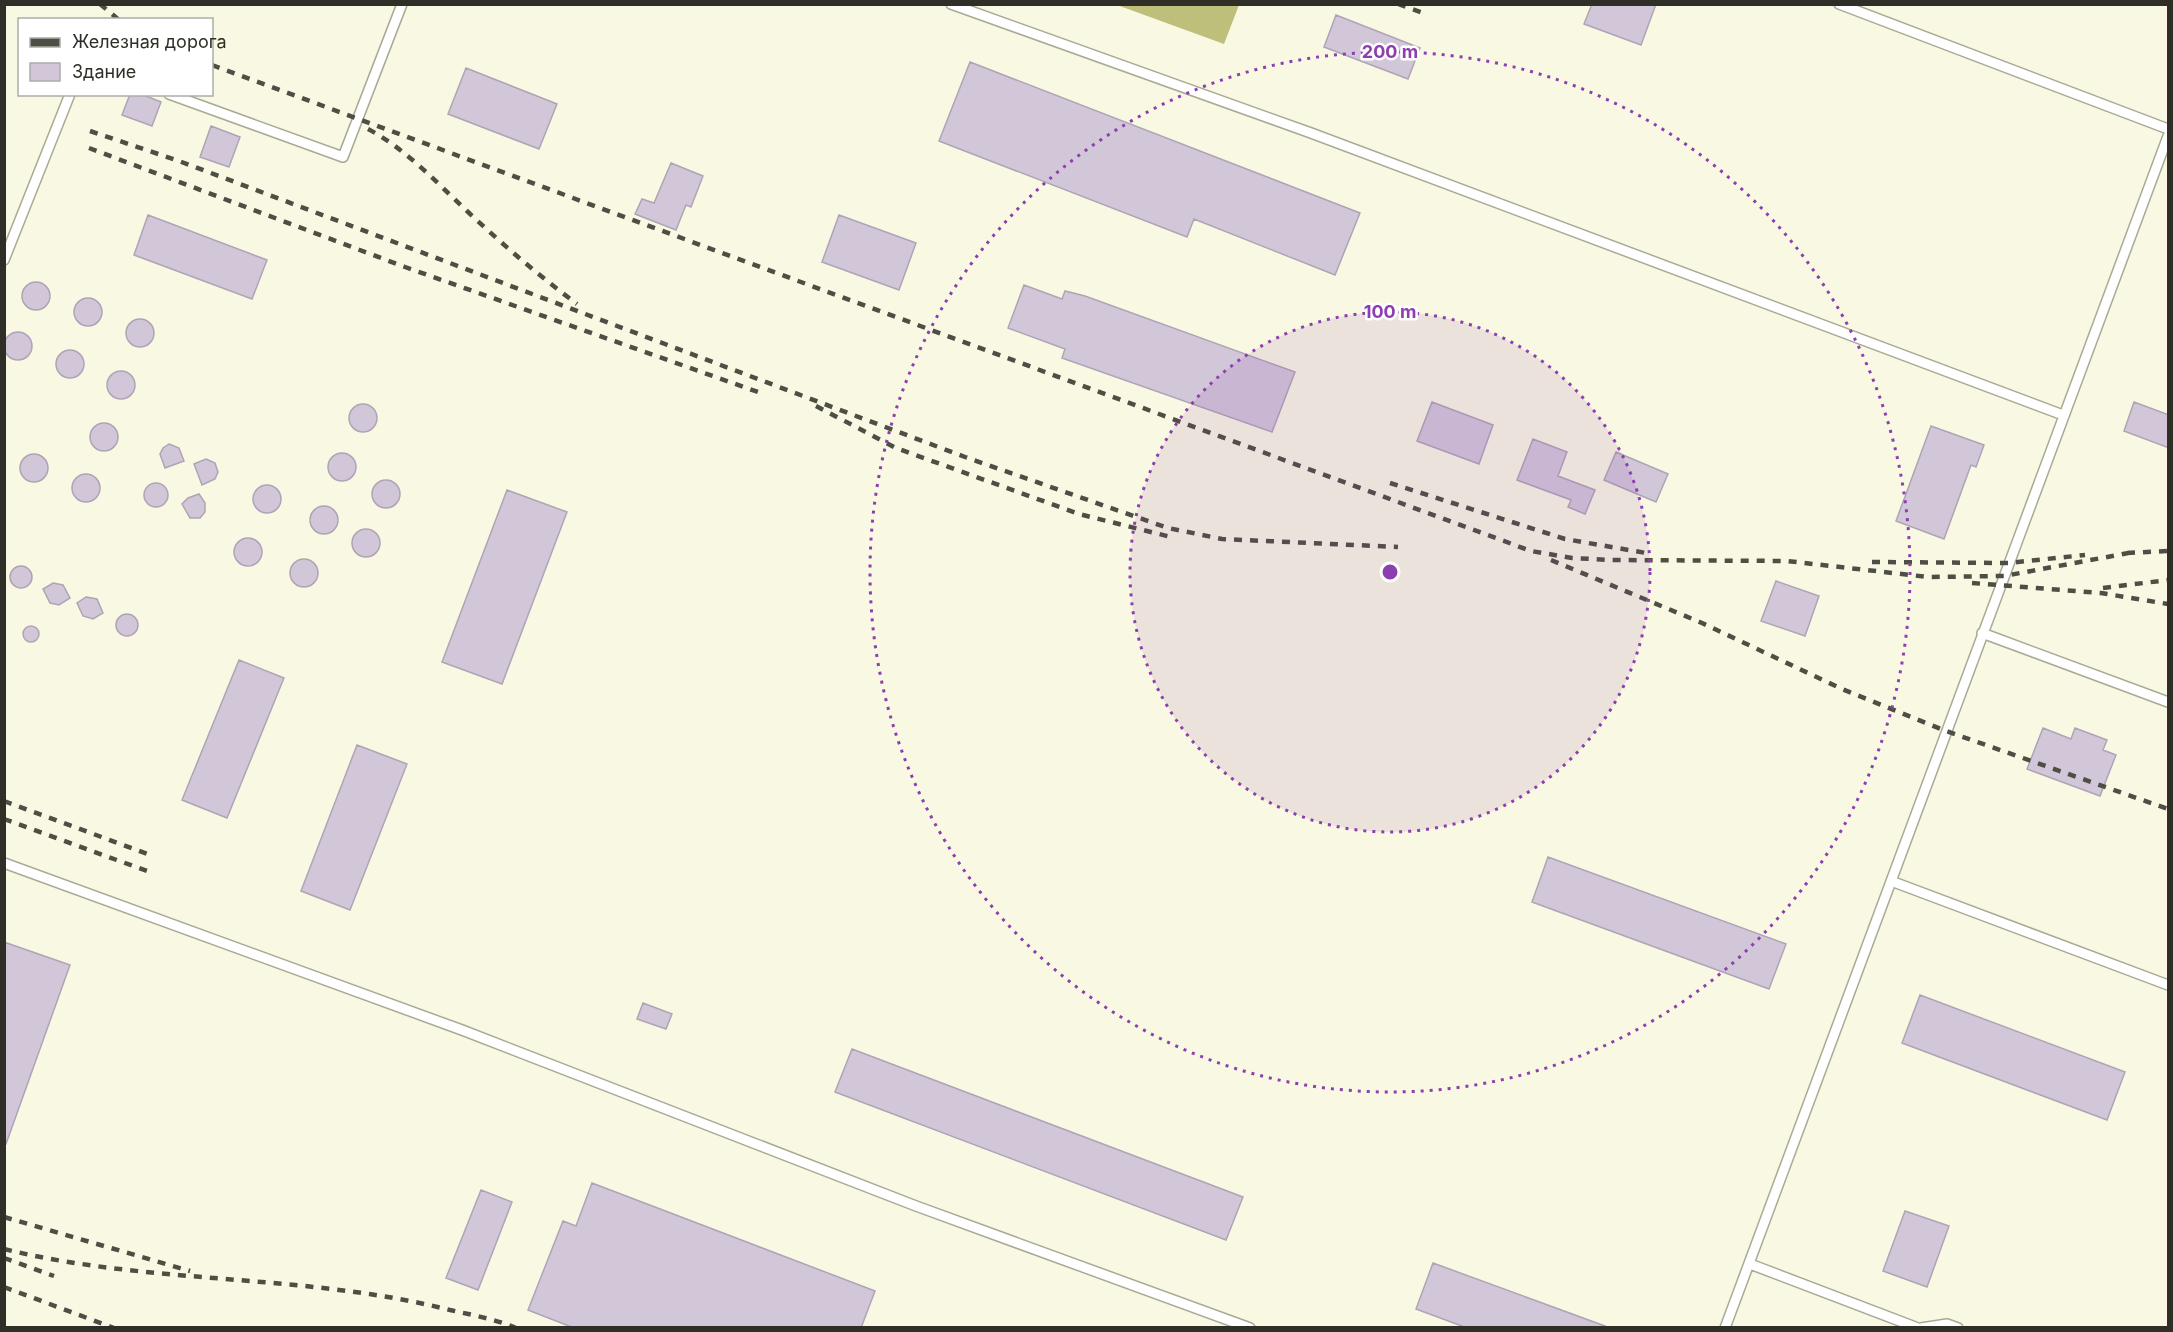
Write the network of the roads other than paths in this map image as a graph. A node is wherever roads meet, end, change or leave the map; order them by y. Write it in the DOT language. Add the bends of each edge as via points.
graph roads {
  1 [pos="402,4"];
  2 [pos="951,4"];
  3 [pos="1839,4"];
  4 [pos="69,96"];
  5 [pos="175,96"];
  6 [pos="2169,129"];
  7 [pos="2169,136"];
  8 [pos="4,260"];
  9 [pos="2063,415"];
  10 [pos="1983,633"];
  11 [pos="2169,702"];
  12 [pos="4,863"];
  13 [pos="1891,881"];
  14 [pos="2169,985"];
  15 [pos="1750,1264"];
  16 [pos="1250,1328"];
  17 [pos="1725,1328"];
  18 [pos="1919,1328"];
  19 [pos="1958,1328"];
  1 -- 5 [label="lane" via="343,157"];
  2 -- 9 [label="lane" via="1311,133"];
  3 -- 6 [label="lane"];
  4 -- 8 [label="lane"];
  7 -- 9 [label="lane"];
  9 -- 10 [label="lane"];
  10 -- 11 [label="lane"];
  10 -- 13 [label="lane"];
  12 -- 16 [label="lane" via="462,1030 916,1206"];
  13 -- 14 [label="lane"];
  13 -- 15 [label="lane"];
  15 -- 17 [label="lane"];
  15 -- 18 [label="lane"];
  18 -- 19 [label="lane" via="1947,1324"];
}
